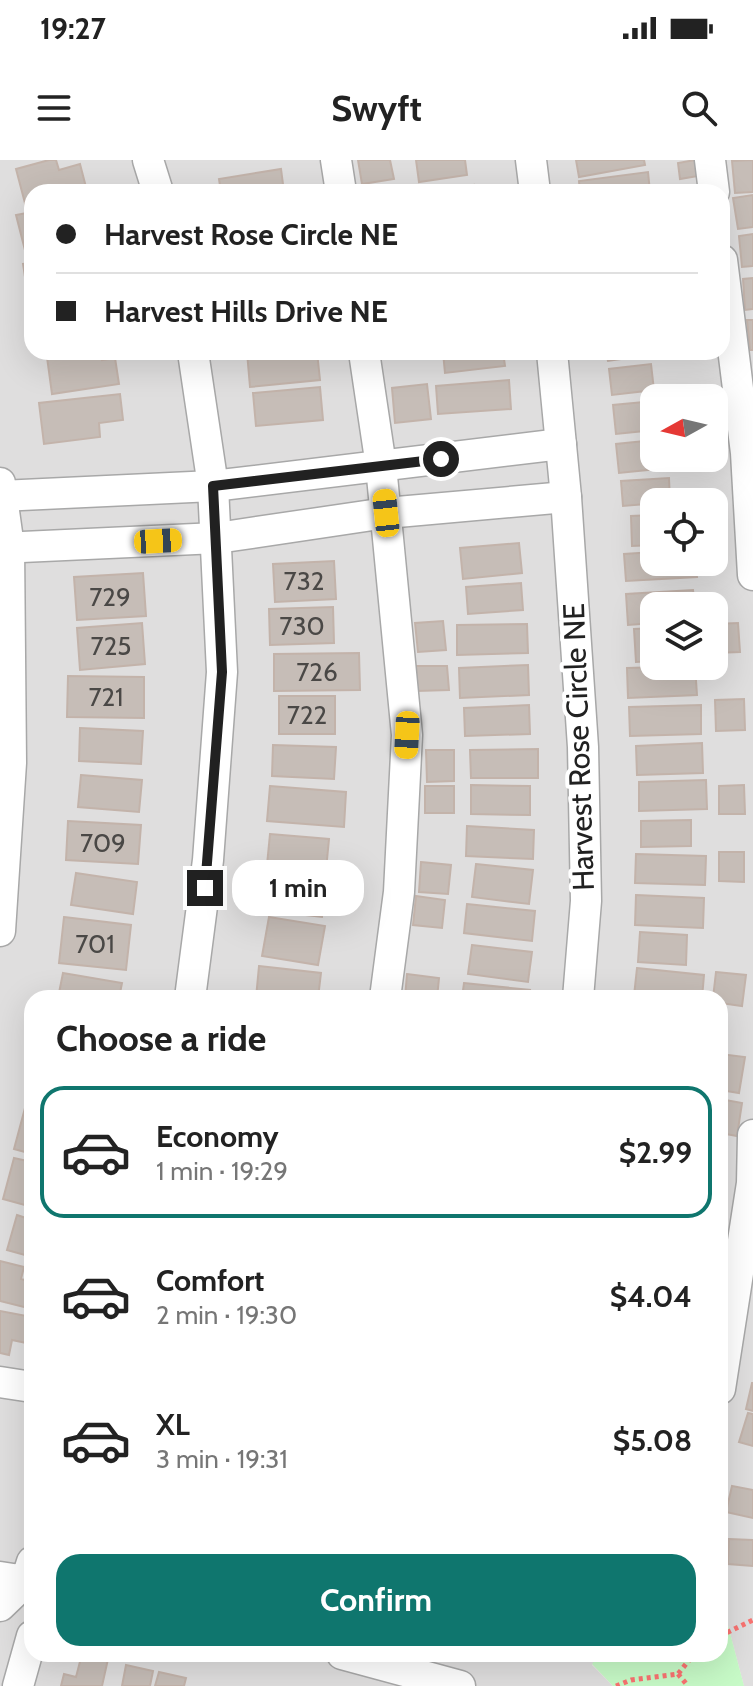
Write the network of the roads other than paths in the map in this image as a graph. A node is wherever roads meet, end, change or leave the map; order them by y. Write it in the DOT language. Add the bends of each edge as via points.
graph roads {
  1 [pos="148,160"];
  2 [pos="336,160"];
  3 [pos="531,160"];
  4 [pos="710,160"];
  5 [pos="156,184"];
  6 [pos="340,184"];
  7 [pos="534,184"];
  8 [pos="713,184"];
  9 [pos="730,324"];
  10 [pos="194,360"];
  11 [pos="365,360"];
  12 [pos="553,360"];
  13 [pos="561,444"];
  14 [pos="381,466"];
  15 [pos="213,486"];
  16 [pos="0,491"];
  17 [pos="566,497"];
  18 [pos="386,513"];
  19 [pos="217,538"];
  20 [pos="5,548"];
  21 [pos="753,575"];
  22 [pos="0,931"];
  23 [pos="191,990"];
  24 [pos="386,990"];
  25 [pos="579,990"];
  26 [pos="753,1135"];
  27 [pos="735,1323"];
  28 [pos="728,1354"];
  29 [pos="0,1382"];
  30 [pos="24,1386"];
  31 [pos="22,1575"];
  32 [pos="0,1606"];
  33 [pos="25,1662"];
  34 [pos="372,1662"];
  35 [pos="18,1686"];
  36 [pos="460,1686"];
  1 -- 5 [label="street"];
  2 -- 6 [label="street"];
  3 -- 7 [label="street"];
  4 -- 8 [label="street"];
  9 -- 21 [label="street" via="746,453"];
  10 -- 15 [label="street"];
  11 -- 14 [label="street"];
  12 -- 13 [label="street, Harvest Rose Circle NE"];
  13 -- 14 [label="street"];
  13 -- 17 [label="street, Harvest Rose Circle NE"];
  14 -- 15 [label="street"];
  14 -- 18 [label="street"];
  15 -- 16 [label="street"];
  15 -- 19 [label="street"];
  16 -- 20 [label="street"];
  17 -- 18 [label="street"];
  17 -- 25 [label="street, Harvest Rose Circle NE" via="583,747 586,901"];
  18 -- 19 [label="street"];
  18 -- 24 [label="street" via="407,735 399,892"];
  19 -- 20 [label="street"];
  19 -- 23 [label="street" via="222,672 208,860"];
  20 -- 22 [label="street" via="11,763"];
  26 -- 27 [label="street"];
  27 -- 28 [label="street"];
  29 -- 30 [label="street"];
  31 -- 32 [label="street"];
  33 -- 35 [label="street"];
  34 -- 36 [label="street"];
}
